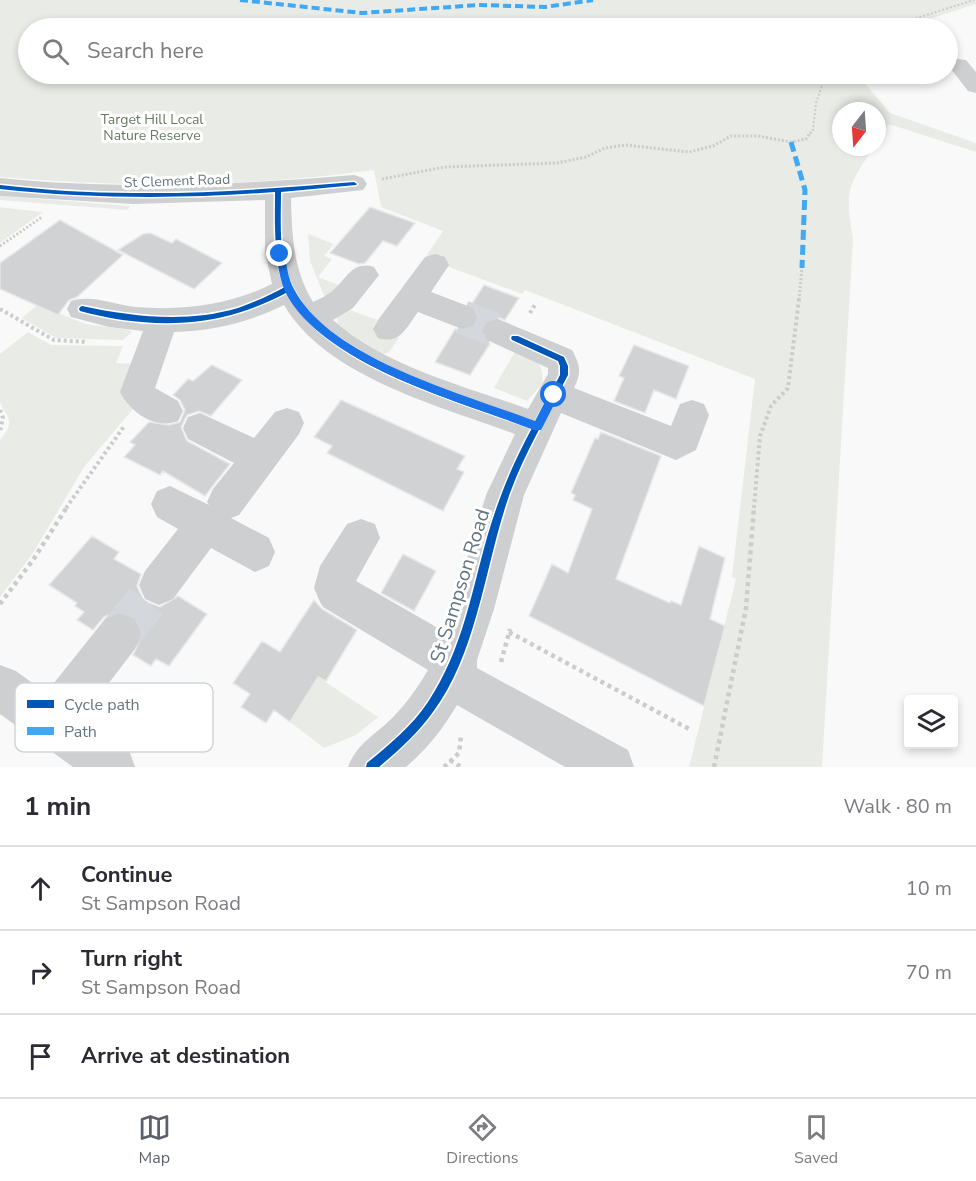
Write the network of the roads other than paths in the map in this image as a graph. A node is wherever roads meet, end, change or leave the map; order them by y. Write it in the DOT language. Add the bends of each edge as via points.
graph roads {
  1 [pos="958,65"];
  2 [pos="976,86"];
  3 [pos="354,184"];
  4 [pos="0,187"];
  5 [pos="278,191"];
  6 [pos="435,265"];
  7 [pos="364,275"];
  8 [pos="288,289"];
  9 [pos="412,297"];
  10 [pos="82,309"];
  11 [pos="462,317"];
  12 [pos="310,319"];
  13 [pos="388,329"];
  14 [pos="158,332"];
  15 [pos="506,334"];
  16 [pos="155,405"];
  17 [pos="545,411"];
  18 [pos="692,415"];
  19 [pos="287,423"];
  20 [pos="200,428"];
  21 [pos="260,459"];
  22 [pos="170,504"];
  23 [pos="216,513"];
  24 [pos="361,538"];
  25 [pos="255,552"];
  26 [pos="159,585"];
  27 [pos="120,634"];
  28 [pos="454,670"];
  29 [pos="81,683"];
  30 [pos="0,687"];
  31 [pos="15,698"];
  32 [pos="91,752"];
  33 [pos="112,767"];
  34 [pos="371,767"];
  35 [pos="611,767"];
  1 -- 2 [label="street"];
  3 -- 5 [label="street, St Clement Road"];
  4 -- 5 [label="street, St Clement Road" via="113,197"];
  5 -- 8 [label="street" via="280,254"];
  6 -- 9 [label="street"];
  7 -- 12 [label="street" via="342,300"];
  8 -- 12 [label="street"];
  8 -- 14 [label="street" via="245,310"];
  9 -- 11 [label="street"];
  9 -- 13 [label="street"];
  10 -- 14 [label="street"];
  12 -- 17 [label="street" via="371,363"];
  14 -- 16 [label="street" via="137,392"];
  15 -- 17 [label="street, St Sampson Road" via="561,359 564,375"];
  17 -- 18 [label="street" via="676,444 684,440"];
  17 -- 28 [label="street, St Sampson Road" via="506,492"];
  19 -- 21 [label="street"];
  20 -- 21 [label="street"];
  21 -- 23 [label="street"];
  22 -- 23 [label="street"];
  23 -- 25 [label="street"];
  23 -- 26 [label="street"];
  24 -- 28 [label="street" via="334,580 337,594"];
  27 -- 29 [label="street"];
  28 -- 34 [label="street, St Sampson Road" via="413,731"];
  28 -- 35 [label="street"];
  30 -- 31 [label="street"];
  32 -- 33 [label="street"];
}
